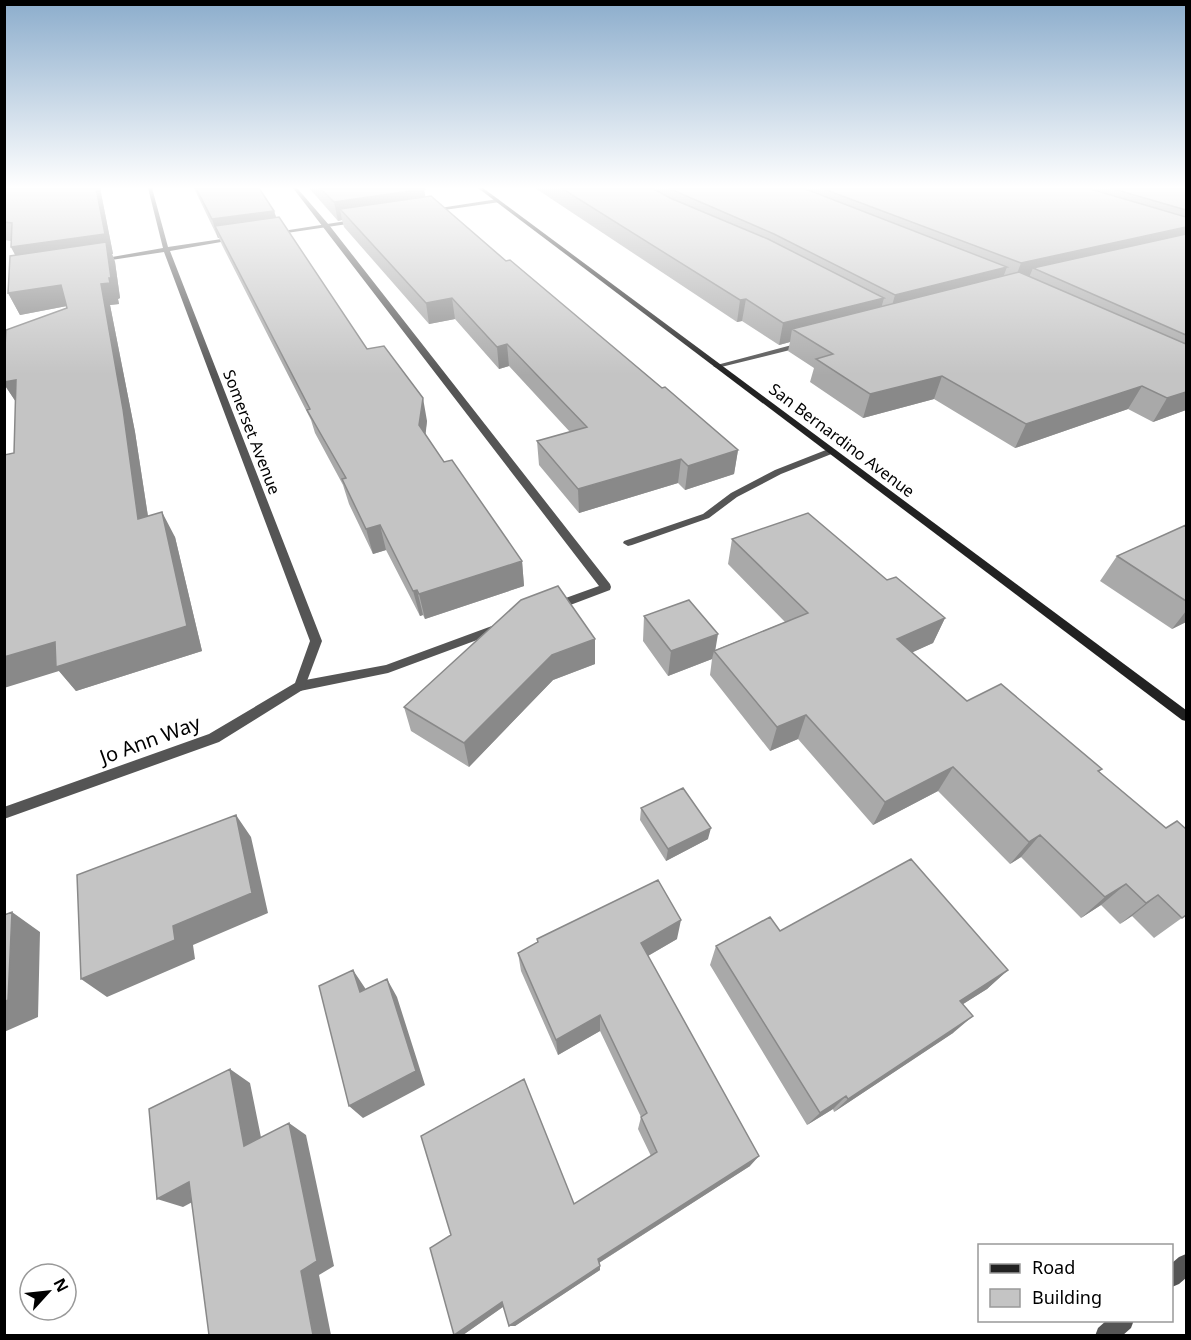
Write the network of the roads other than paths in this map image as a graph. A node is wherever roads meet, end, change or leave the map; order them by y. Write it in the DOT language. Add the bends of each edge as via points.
graph roads {
  1 [pos="156,251"];
  2 [pos="167,251"];
  3 [pos="346,251"];
  4 [pos="564,251"];
  5 [pos="85,261"];
  6 [pos="809,342"];
  7 [pos="717,366"];
  8 [pos="831,451"];
  9 [pos="628,543"];
  10 [pos="540,612"];
  11 [pos="508,624"];
  12 [pos="300,686"];
  13 [pos="1186,716"];
  14 [pos="4,813"];
  15 [pos="1186,1264"];
  16 [pos="1173,1276"];
  17 [pos="1121,1322"];
  18 [pos="1106,1335"];
  1 -- 5 [label="street"];
  2 -- 12 [label="street, Somerset Avenue" via="316,641"];
  3 -- 10 [label="street" via="606,587"];
  4 -- 7 [label="main road, San Bernardino Avenue"];
  6 -- 7 [label="street"];
  7 -- 8 [label="main road, San Bernardino Avenue"];
  8 -- 9 [label="street" via="778,472 706,516"];
  8 -- 13 [label="main road, San Bernardino Avenue"];
  11 -- 12 [label="street" via="388,669"];
  12 -- 14 [label="street, Jo Ann Way" via="214,738"];
  15 -- 16 [label="street"];
  17 -- 18 [label="street"];
}
